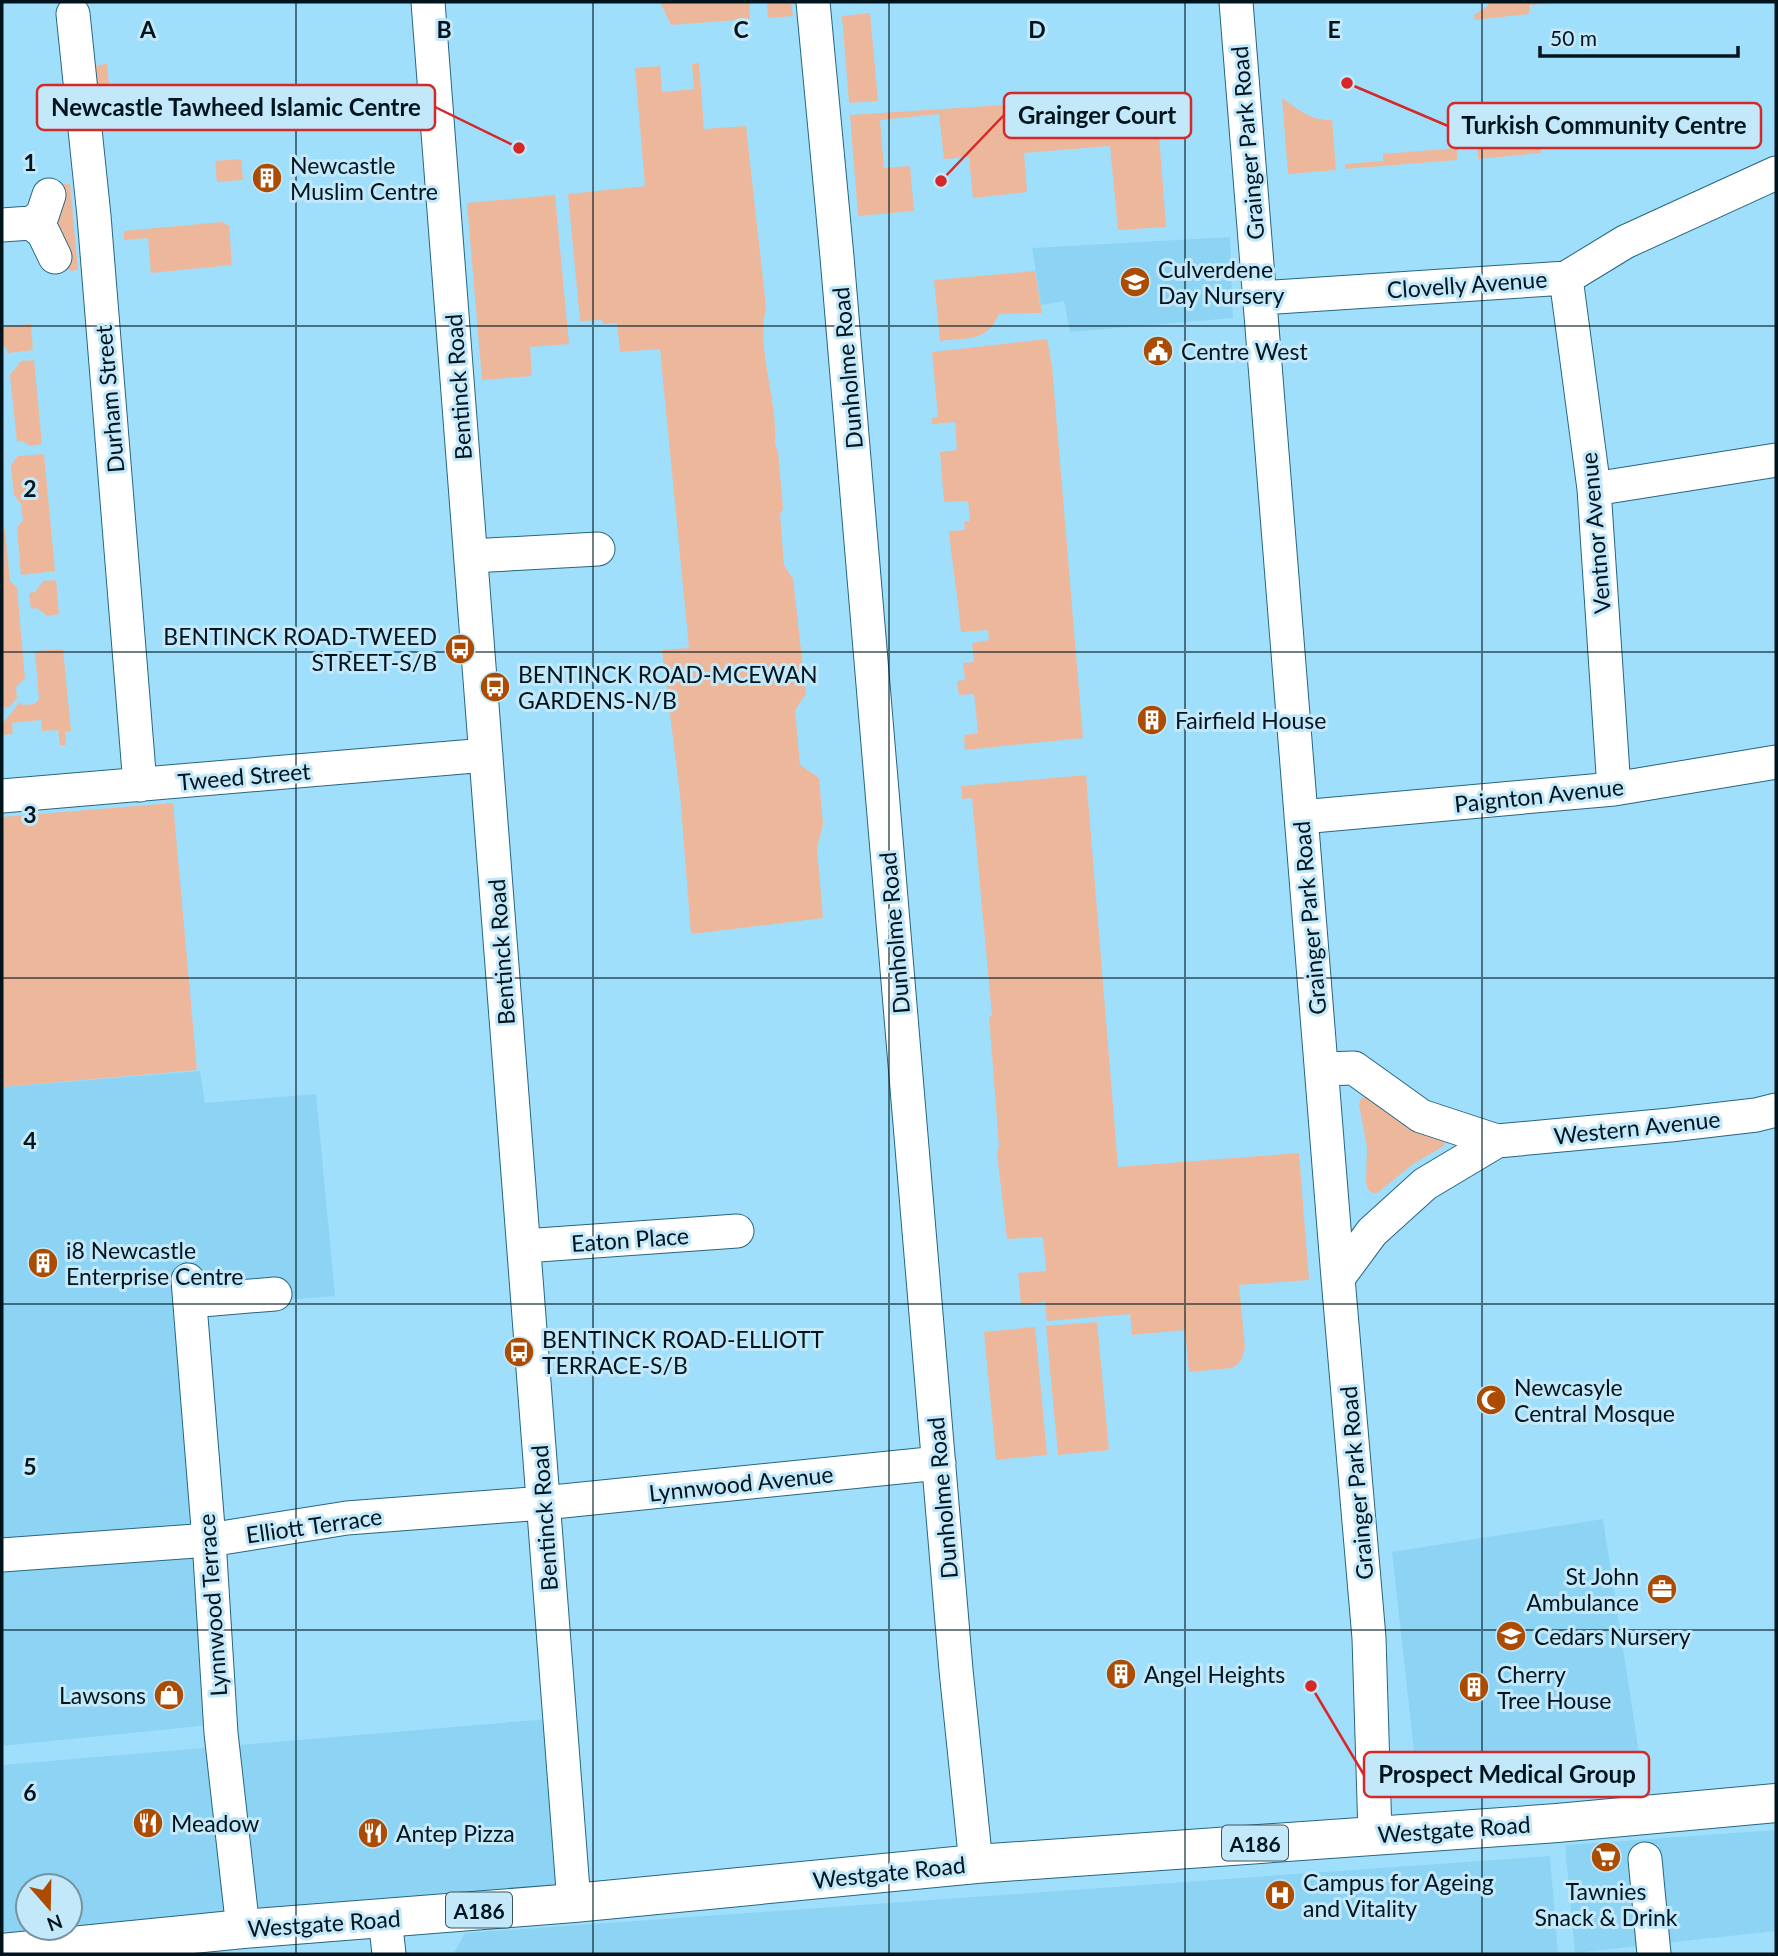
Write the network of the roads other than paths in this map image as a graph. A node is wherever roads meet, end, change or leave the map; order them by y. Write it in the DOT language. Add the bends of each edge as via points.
graph roads {
  1 [pos="428,2"];
  2 [pos="813,2"];
  3 [pos="1236,2"];
  4 [pos="73,14"];
  5 [pos="1776,173"];
  6 [pos="49,194"];
  7 [pos="16,224"];
  8 [pos="55,257"];
  9 [pos="1566,278"];
  10 [pos="1260,298"];
  11 [pos="1776,460"];
  12 [pos="1594,489"];
  13 [pos="598,549"];
  14 [pos="471,556"];
  15 [pos="486,755"];
  16 [pos="1776,762"];
  17 [pos="140,785"];
  18 [pos="1614,789"];
  19 [pos="2,796"];
  20 [pos="1301,817"];
  21 [pos="1323,1069"];
  22 [pos="1776,1110"];
  23 [pos="1497,1141"];
  24 [pos="737,1231"];
  25 [pos="524,1246"];
  26 [pos="1338,1278"];
  27 [pos="275,1294"];
  28 [pos="939,1463"];
  29 [pos="543,1503"];
  30 [pos="209,1540"];
  31 [pos="2,1555"];
  32 [pos="1776,1803"];
  33 [pos="1376,1834"];
  34 [pos="1645,1859"];
  35 [pos="976,1864"];
  36 [pos="574,1903"];
  37 [pos="243,1929"];
  38 [pos="387,1936"];
  39 [pos="24,1952"];
  40 [pos="1654,1954"];
  1 -- 14 [label="street, Bentinck Road"];
  2 -- 28 [label="street, Dunholme Road"];
  3 -- 10 [label="street, Grainger Park Road"];
  4 -- 17 [label="street, Durham Street"];
  5 -- 9 [label="street, Clovelly Avenue" via="1625,242"];
  6 -- 7 [label="street" via="42,216"];
  7 -- 8 [label="street" via="43,232"];
  9 -- 10 [label="street, Clovelly Avenue"];
  9 -- 12 [label="street, Ventnor Avenue"];
  10 -- 20 [label="street, Grainger Park Road"];
  11 -- 12 [label="street"];
  12 -- 18 [label="street, Ventnor Avenue"];
  13 -- 14 [label="street"];
  14 -- 15 [label="street, Bentinck Road"];
  15 -- 17 [label="street, Tweed Street"];
  15 -- 25 [label="street, Bentinck Road"];
  16 -- 18 [label="street, Paignton Avenue"];
  17 -- 19 [label="street, Tweed Street"];
  18 -- 20 [label="street, Paignton Avenue"];
  20 -- 21 [label="street, Grainger Park Road"];
  21 -- 23 [label="street, Western Avenue" via="1354,1068 1421,1116"];
  21 -- 26 [label="street, Grainger Park Road"];
  22 -- 23 [label="street, Western Avenue"];
  23 -- 26 [label="street, Western Avenue" via="1425,1184 1372,1232"];
  24 -- 25 [label="street, Eaton Place"];
  25 -- 29 [label="street, Bentinck Road"];
  26 -- 33 [label="street, Grainger Park Road" via="1369,1638"];
  27 -- 30 [label="street, Lynnwood Terrace" via="189,1291"];
  28 -- 29 [label="street, Lynnwood Avenue"];
  28 -- 35 [label="street, Dunholme Road"];
  29 -- 30 [label="street, Elliott Terrace" via="347,1518"];
  29 -- 36 [label="street, Bentinck Road"];
  30 -- 31 [label="street, Elliott Terrace"];
  30 -- 37 [label="street, Lynnwood Terrace" via="221,1733"];
  32 -- 33 [label="main road, Westgate Road / A186"];
  33 -- 35 [label="main road, Westgate Road / A186"];
  34 -- 40 [label="street"];
  35 -- 36 [label="main road, Westgate Road / A186"];
  36 -- 38 [label="main road, Westgate Road / A186"];
  37 -- 38 [label="main road, Westgate Road / A186"];
  37 -- 39 [label="main road, Westgate Road / A186"];
}
